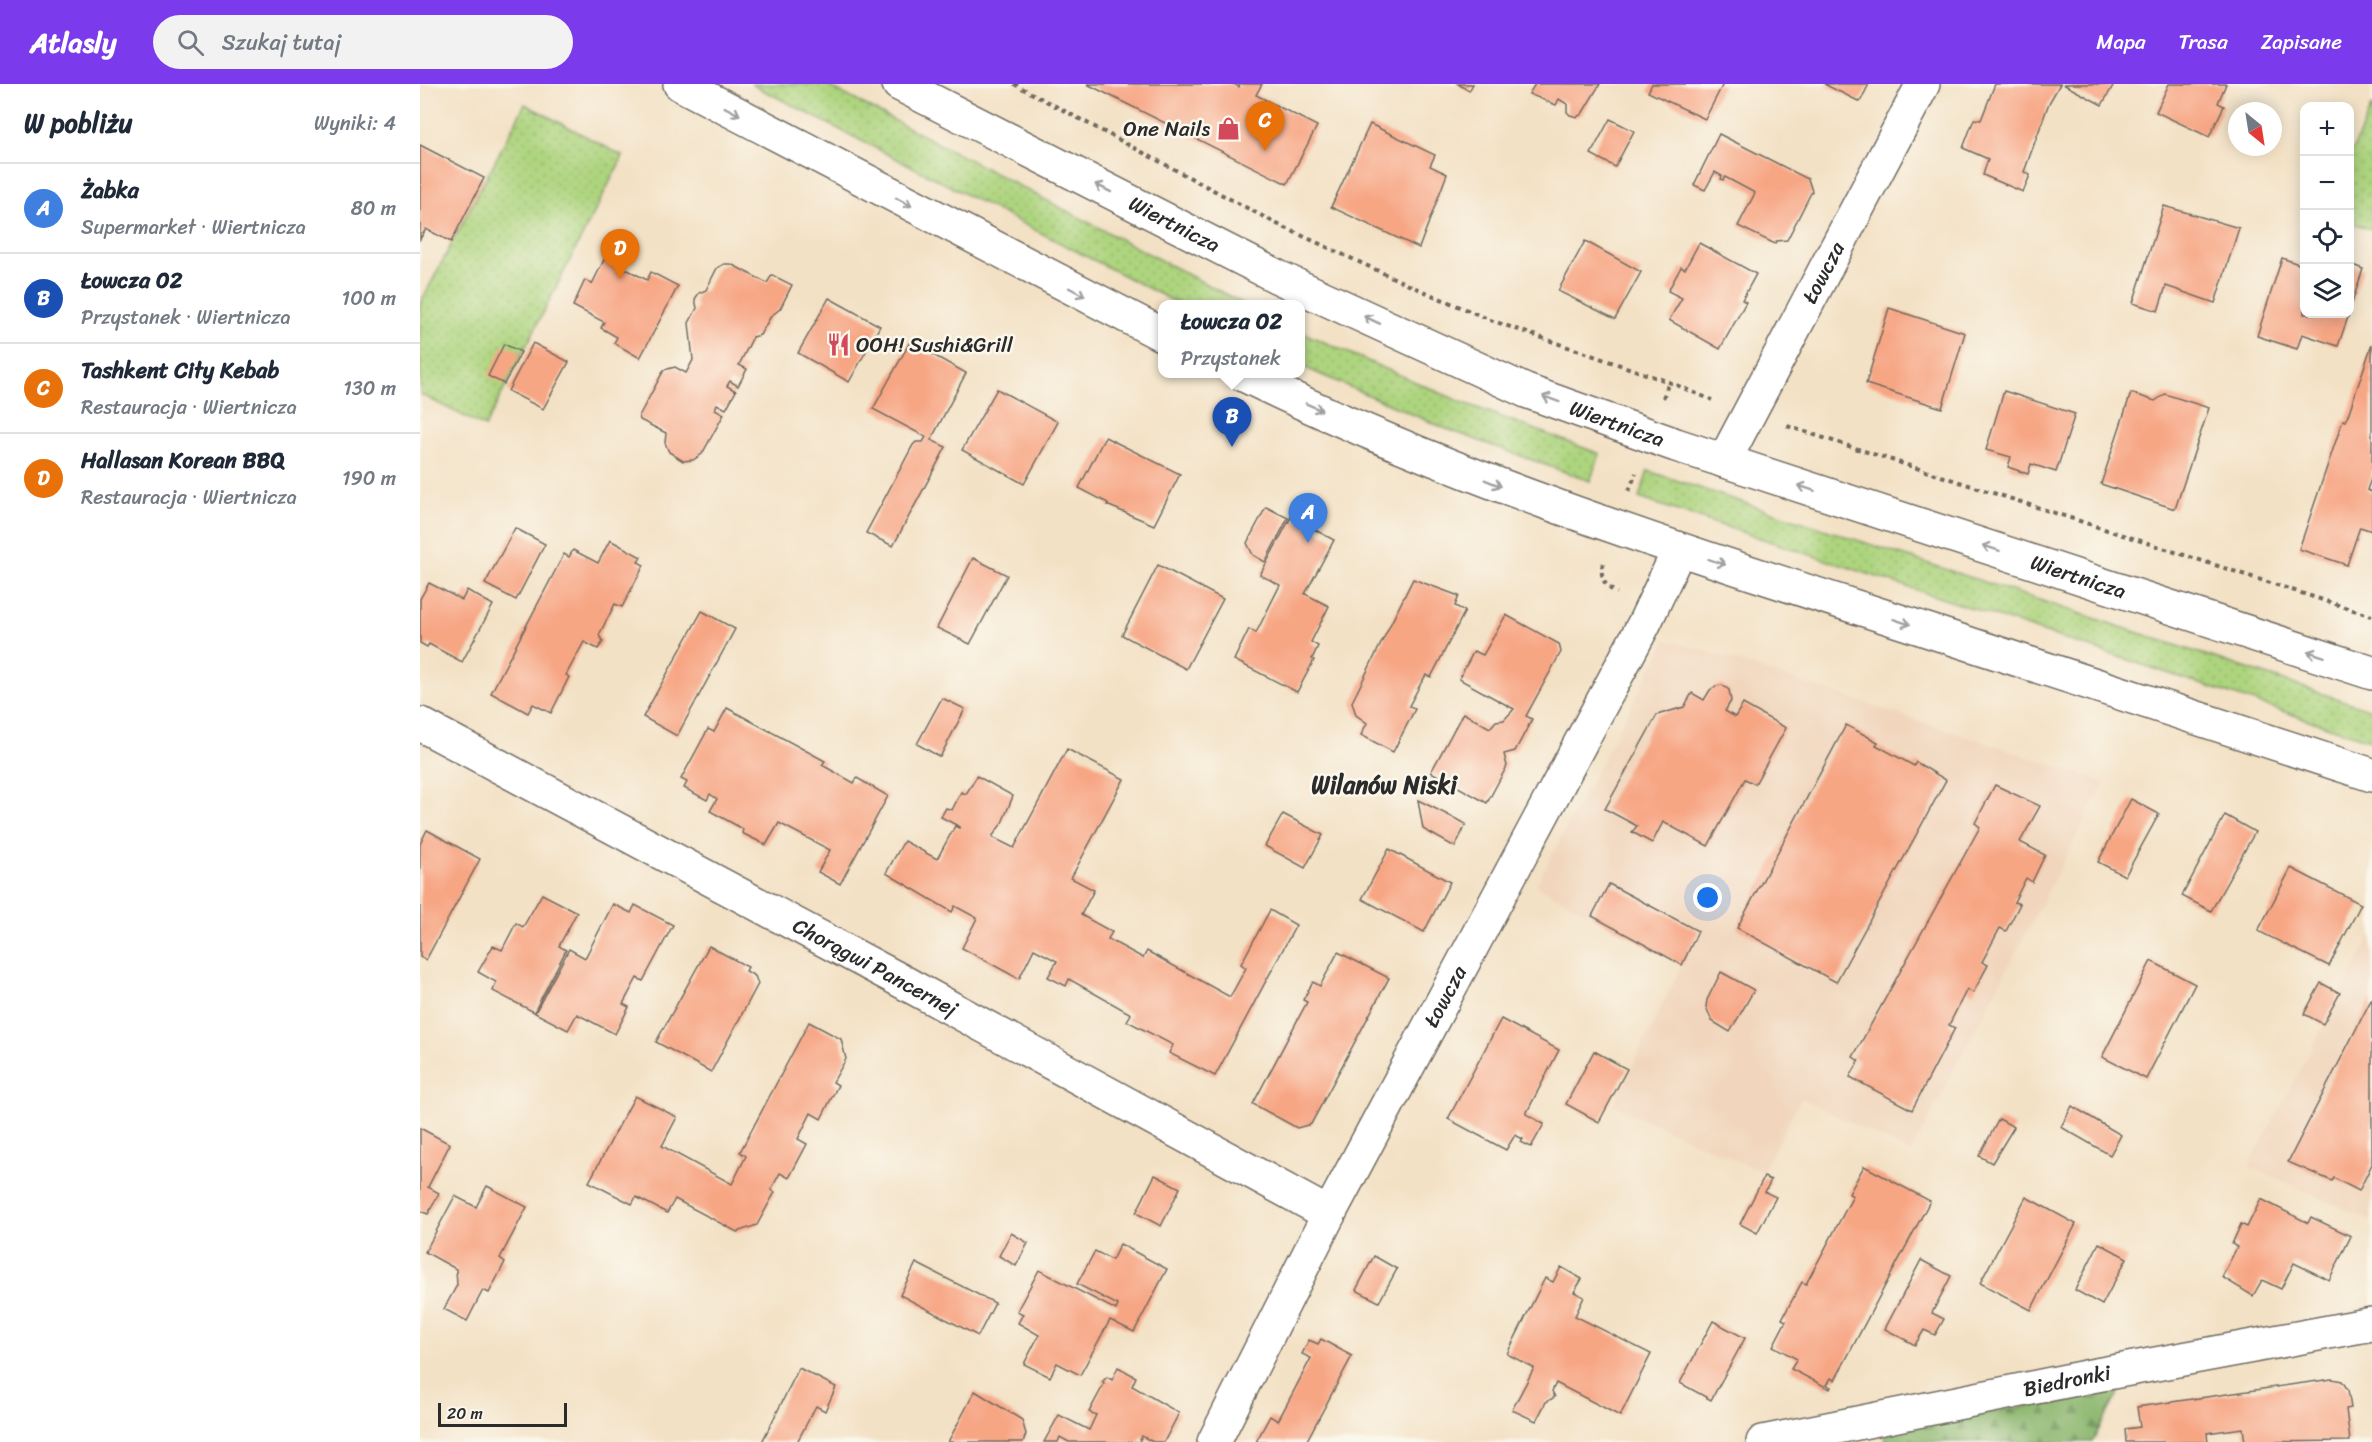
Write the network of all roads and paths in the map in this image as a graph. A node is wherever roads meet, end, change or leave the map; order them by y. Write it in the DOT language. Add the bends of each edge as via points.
graph roads {
  1 [pos="680,84"];
  2 [pos="899,84"];
  3 [pos="1014,84"];
  4 [pos="1923,84"];
  5 [pos="1158,332"];
  6 [pos="1251,378"];
  7 [pos="1669,382"];
  8 [pos="1717,402"];
  9 [pos="1662,403"];
  10 [pos="1778,424"];
  11 [pos="1724,461"];
  12 [pos="1638,467"];
  13 [pos="1628,496"];
  14 [pos="1679,550"];
  15 [pos="1605,559"];
  16 [pos="1625,596"];
  17 [pos="2372,616"];
  18 [pos="2372,672"];
  19 [pos="420,724"];
  20 [pos="2372,775"];
  21 [pos="1329,1214"];
  22 [pos="2372,1324"];
  23 [pos="1214,1442"];
  24 [pos="1763,1442"];
  1 -- 5 [label="main road, one-way"];
  11 -- 2 [label="main road, Wiertnicza, one-way" via="1526,391 1288,282"];
  3 -- 7 [label="path" via="1279,225 1411,286 1493,321"];
  4 -- 11 [label="main road, Łowcza"];
  6 -- 14 [label="main road, one-way" via="1404,447"];
  7 -- 8 [label="path"];
  7 -- 9 [label="path"];
  10 -- 17 [label="path"];
  18 -- 11 [label="main road, Wiertnicza, one-way"];
  12 -- 13 [label="path"];
  14 -- 20 [label="main road, one-way"];
  14 -- 21 [label="main road, Łowcza" via="1644,624"];
  15 -- 16 [label="path" via="1602,579 1607,587"];
  19 -- 21 [label="main road, Chorągwi Pancernej"];
  21 -- 23 [label="main road, Łowcza"];
  22 -- 24 [label="main road, Biedronki"];
}
